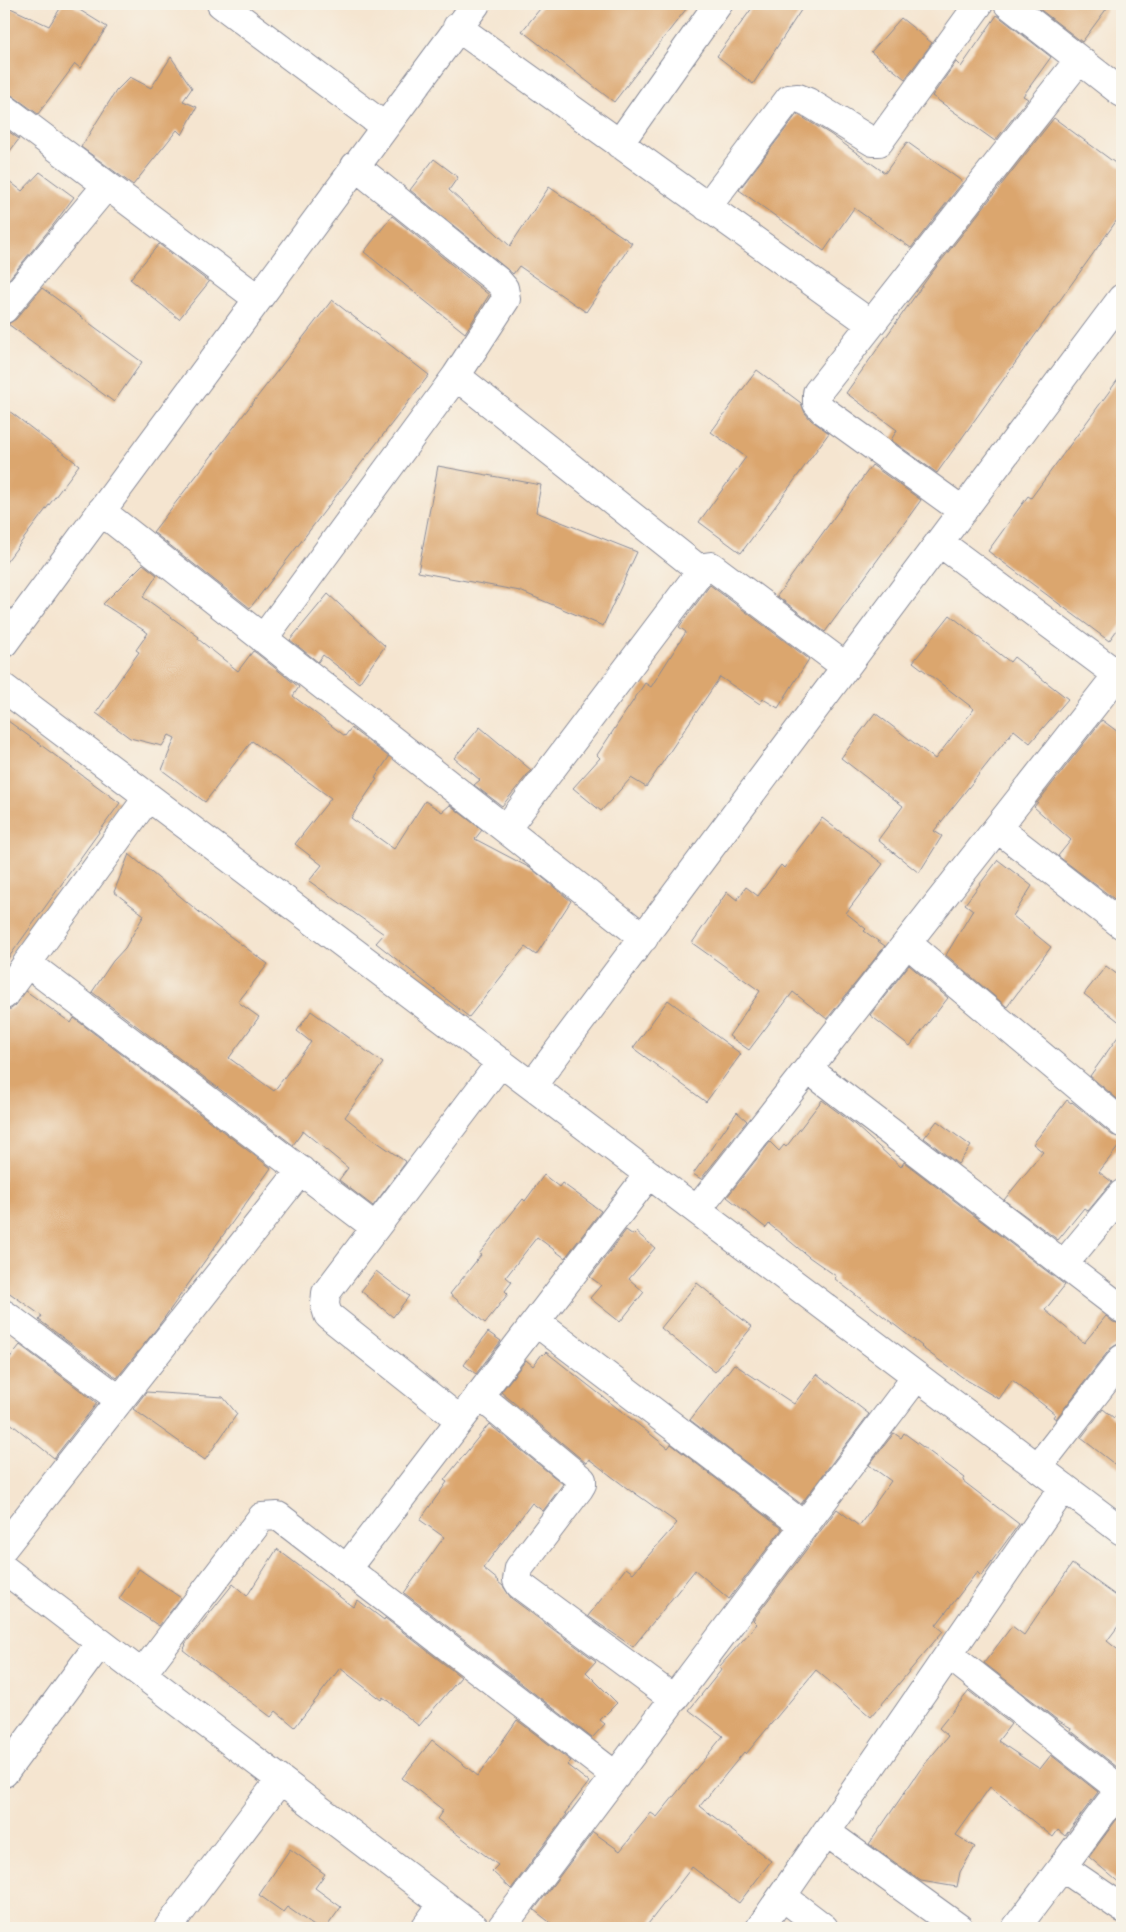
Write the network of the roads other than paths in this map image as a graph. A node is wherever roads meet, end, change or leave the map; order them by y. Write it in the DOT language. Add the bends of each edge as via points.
graph roads {
  1 [pos="221,4"];
  2 [pos="476,4"];
  3 [pos="718,4"];
  4 [pos="979,4"];
  5 [pos="1008,4"];
  6 [pos="457,27"];
  7 [pos="1079,60"];
  8 [pos="1122,93"];
  9 [pos="4,108"];
  10 [pos="384,126"];
  11 [pos="619,144"];
  12 [pos="354,166"];
  13 [pos="106,185"];
  14 [pos="707,207"];
  15 [pos="257,298"];
  16 [pos="1122,298"];
  17 [pos="4,309"];
  18 [pos="871,324"];
  19 [pos="456,376"];
  20 [pos="101,511"];
  21 [pos="962,511"];
  22 [pos="939,542"];
  23 [pos="700,570"];
  24 [pos="264,639"];
  25 [pos="5,640"];
  26 [pos="846,667"];
  27 [pos="1121,674"];
  28 [pos="4,688"];
  29 [pos="148,797"];
  30 [pos="997,828"];
  31 [pos="506,829"];
  32 [pos="1122,925"];
  33 [pos="644,938"];
  34 [pos="907,943"];
  35 [pos="27,963"];
  36 [pos="4,995"];
  37 [pos="500,1062"];
  38 [pos="808,1069"];
  39 [pos="532,1086"];
  40 [pos="1122,1123"];
  41 [pos="301,1170"];
  42 [pos="649,1174"];
  43 [pos="1122,1194"];
  44 [pos="697,1210"];
  45 [pos="375,1227"];
  46 [pos="1064,1264"];
  47 [pos="1122,1308"];
  48 [pos="4,1314"];
  49 [pos="536,1322"];
  50 [pos="1122,1359"];
  51 [pos="917,1376"];
  52 [pos="479,1394"];
  53 [pos="120,1400"];
  54 [pos="460,1420"];
  55 [pos="1038,1467"];
  56 [pos="1064,1487"];
  57 [pos="804,1526"];
  58 [pos="1122,1531"];
  59 [pos="4,1547"];
  60 [pos="347,1568"];
  61 [pos="4,1569"];
  62 [pos="100,1643"];
  63 [pos="949,1655"];
  64 [pos="142,1674"];
  65 [pos="674,1699"];
  66 [pos="4,1773"];
  67 [pos="616,1776"];
  68 [pos="280,1780"];
  69 [pos="1121,1790"];
  70 [pos="826,1832"];
  71 [pos="1062,1867"];
  72 [pos="782,1896"];
  73 [pos="443,1904"];
  74 [pos="1122,1908"];
  75 [pos="168,1928"];
  76 [pos="425,1928"];
  77 [pos="475,1928"];
  78 [pos="502,1928"];
  79 [pos="760,1928"];
  80 [pos="824,1928"];
  81 [pos="959,1928"];
  82 [pos="1016,1928"];
  1 -- 10 [label="street"];
  2 -- 6 [label="street"];
  3 -- 11 [label="street"];
  4 -- 14 [label="street" via="878,142 872,142 808,102 789,98"];
  5 -- 7 [label="street"];
  6 -- 10 [label="street"];
  6 -- 11 [label="street"];
  7 -- 8 [label="street"];
  7 -- 18 [label="street"];
  9 -- 13 [label="street"];
  10 -- 12 [label="street"];
  11 -- 14 [label="street"];
  12 -- 15 [label="street"];
  12 -- 19 [label="street" via="504,288 506,299"];
  13 -- 15 [label="street"];
  13 -- 17 [label="street"];
  14 -- 18 [label="street"];
  15 -- 20 [label="street"];
  16 -- 21 [label="street"];
  18 -- 21 [label="street" via="816,393 816,403"];
  19 -- 23 [label="street"];
  19 -- 24 [label="street"];
  20 -- 24 [label="street"];
  20 -- 25 [label="street"];
  21 -- 22 [label="street"];
  22 -- 26 [label="street"];
  22 -- 27 [label="street"];
  23 -- 26 [label="street" via="711,566"];
  23 -- 31 [label="street"];
  24 -- 31 [label="street"];
  26 -- 33 [label="street"];
  27 -- 30 [label="street"];
  28 -- 29 [label="street"];
  29 -- 35 [label="street"];
  29 -- 37 [label="street"];
  30 -- 32 [label="street"];
  30 -- 34 [label="street"];
  31 -- 33 [label="street"];
  33 -- 39 [label="street"];
  34 -- 38 [label="street"];
  34 -- 40 [label="street"];
  35 -- 36 [label="street"];
  35 -- 41 [label="street"];
  37 -- 39 [label="street"];
  37 -- 45 [label="street"];
  38 -- 44 [label="street"];
  38 -- 46 [label="street"];
  39 -- 42 [label="street"];
  41 -- 45 [label="street"];
  41 -- 53 [label="street"];
  42 -- 44 [label="street"];
  42 -- 49 [label="street"];
  43 -- 46 [label="street"];
  44 -- 51 [label="street"];
  45 -- 54 [label="street" via="326,1293 328,1315"];
  46 -- 47 [label="street"];
  48 -- 53 [label="street"];
  49 -- 52 [label="street"];
  49 -- 57 [label="street"];
  50 -- 55 [label="street"];
  51 -- 55 [label="street"];
  51 -- 57 [label="street"];
  52 -- 54 [label="street"];
  52 -- 65 [label="street" via="582,1480 579,1490 519,1568 517,1580 520,1586"];
  53 -- 59 [label="street"];
  54 -- 60 [label="street"];
  55 -- 56 [label="street"];
  56 -- 58 [label="street"];
  56 -- 63 [label="street"];
  57 -- 65 [label="street"];
  60 -- 64 [label="street" via="278,1516 262,1517"];
  60 -- 67 [label="street"];
  61 -- 62 [label="street"];
  62 -- 64 [label="street"];
  62 -- 66 [label="street"];
  63 -- 69 [label="street"];
  63 -- 70 [label="street"];
  64 -- 68 [label="street"];
  65 -- 67 [label="street"];
  67 -- 78 [label="street"];
  68 -- 73 [label="street"];
  68 -- 75 [label="street"];
  69 -- 71 [label="street"];
  70 -- 72 [label="street"];
  70 -- 81 [label="street"];
  71 -- 74 [label="street"];
  71 -- 82 [label="street"];
  72 -- 79 [label="street"];
  72 -- 80 [label="street"];
  73 -- 76 [label="street"];
  73 -- 77 [label="street"];
}
